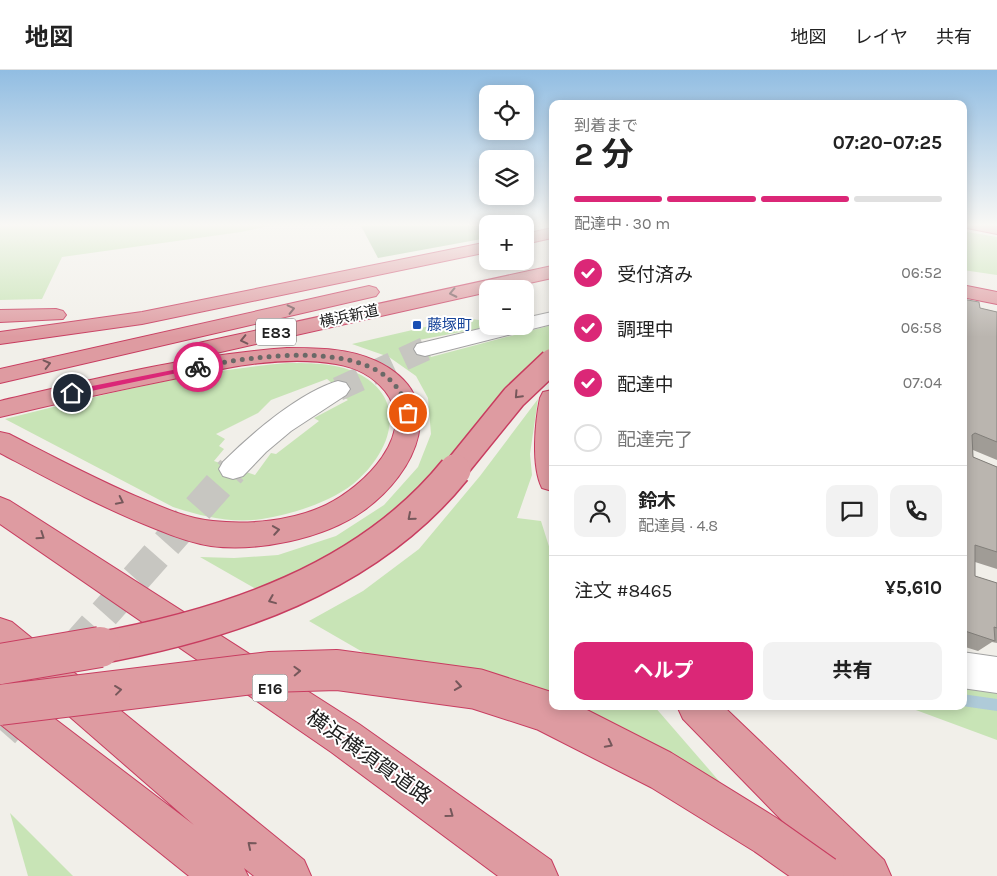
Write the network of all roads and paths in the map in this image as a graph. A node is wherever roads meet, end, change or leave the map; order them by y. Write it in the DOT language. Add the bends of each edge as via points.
graph roads {
  1 [pos="418,262"];
  2 [pos="479,269"];
  3 [pos="549,273"];
  4 [pos="967,279"];
  5 [pos="424,280"];
  6 [pos="997,284"];
  7 [pos="386,288"];
  8 [pos="967,292"];
  9 [pos="254,296"];
  10 [pos="997,298"];
  11 [pos="967,306"];
  12 [pos="997,315"];
  13 [pos="0,316"];
  14 [pos="549,319"];
  15 [pos="0,338"];
  16 [pos="425,349"];
  17 [pos="549,364"];
  18 [pos="0,376"];
  19 [pos="338,389"];
  20 [pos="0,398"];
  21 [pos="0,409"];
  22 [pos="549,414"];
  23 [pos="0,441"];
  24 [pos="549,458"];
  25 [pos="233,468"];
  26 [pos="0,509"];
  27 [pos="0,634"];
  28 [pos="0,664"];
  29 [pos="967,671"];
  30 [pos="997,674"];
  31 [pos="0,700"];
  32 [pos="0,705"];
  33 [pos="700,710"];
  34 [pos="225,876"];
  35 [pos="288,876"];
  36 [pos="535,876"];
  37 [pos="824,876"];
  38 [pos="868,876"];
  1 -- 9 [label="highway"];
  2 -- 5 [label="highway"];
  3 -- 20 [label="highway, 横浜新道 / E83, one-way" via="301,326"];
  4 -- 6 [label="highway"];
  18 -- 7 [label="highway, 横浜新道 / E83, one-way"];
  8 -- 10 [label="highway"];
  9 -- 13 [label="highway" via="132,311"];
  9 -- 15 [label="highway" via="142,318"];
  11 -- 12 [label="street"];
  14 -- 16 [label="street"];
  17 -- 28 [label="highway, one-way, bridge" via="505,408 424,505 374,547 338,568 289,593 232,616 159,635"];
  19 -- 25 [label="street" via="276,428"];
  23 -- 21 [label="highway, one-way" via="135,508 201,532 244,535 296,527 336,513 365,494 388,471 406,440 408,426 406,401 397,387 381,373 359,362 315,356 284,356 198,367"];
  22 -- 24 [label="highway"];
  26 -- 36 [label="highway, 横浜横須賀道路 / E16, one-way" via="346,738"];
  35 -- 27 [label="highway, one-way"];
  29 -- 30 [label="street"];
  31 -- 34 [label="highway"];
  32 -- 37 [label="highway, one-way, bridge" via="270,672 337,670 477,690 544,711 661,770 766,835"];
  33 -- 38 [label="highway"];
}
